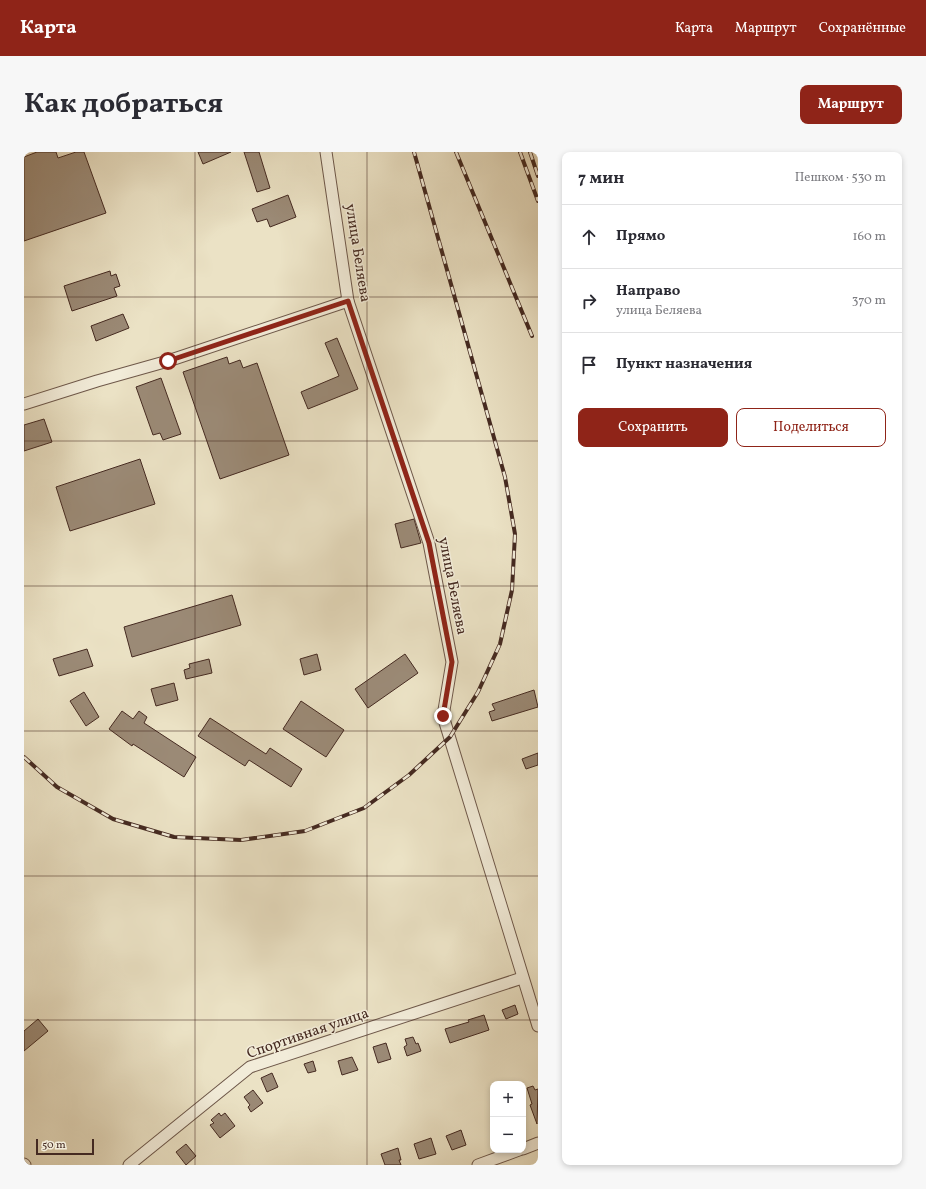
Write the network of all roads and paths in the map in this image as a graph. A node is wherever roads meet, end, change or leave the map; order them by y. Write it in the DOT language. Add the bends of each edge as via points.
graph roads {
  1 [pos="326,152"];
  2 [pos="348,301"];
  3 [pos="24,404"];
  4 [pos="522,978"];
  5 [pos="538,1026"];
  6 [pos="538,1143"];
  7 [pos="526,1148"];
  8 [pos="511,1153"];
  9 [pos="129,1165"];
  10 [pos="478,1165"];
  1 -- 2 [label="street, улица Беляева"];
  2 -- 3 [label="street" via="168,361"];
  2 -- 4 [label="street, улица Беляева" via="429,543 452,662 443,716"];
  4 -- 5 [label="street, улица Беляева"];
  4 -- 9 [label="street, Спортивная улица" via="250,1067"];
  6 -- 7 [label="street"];
  8 -- 10 [label="street"];
}
